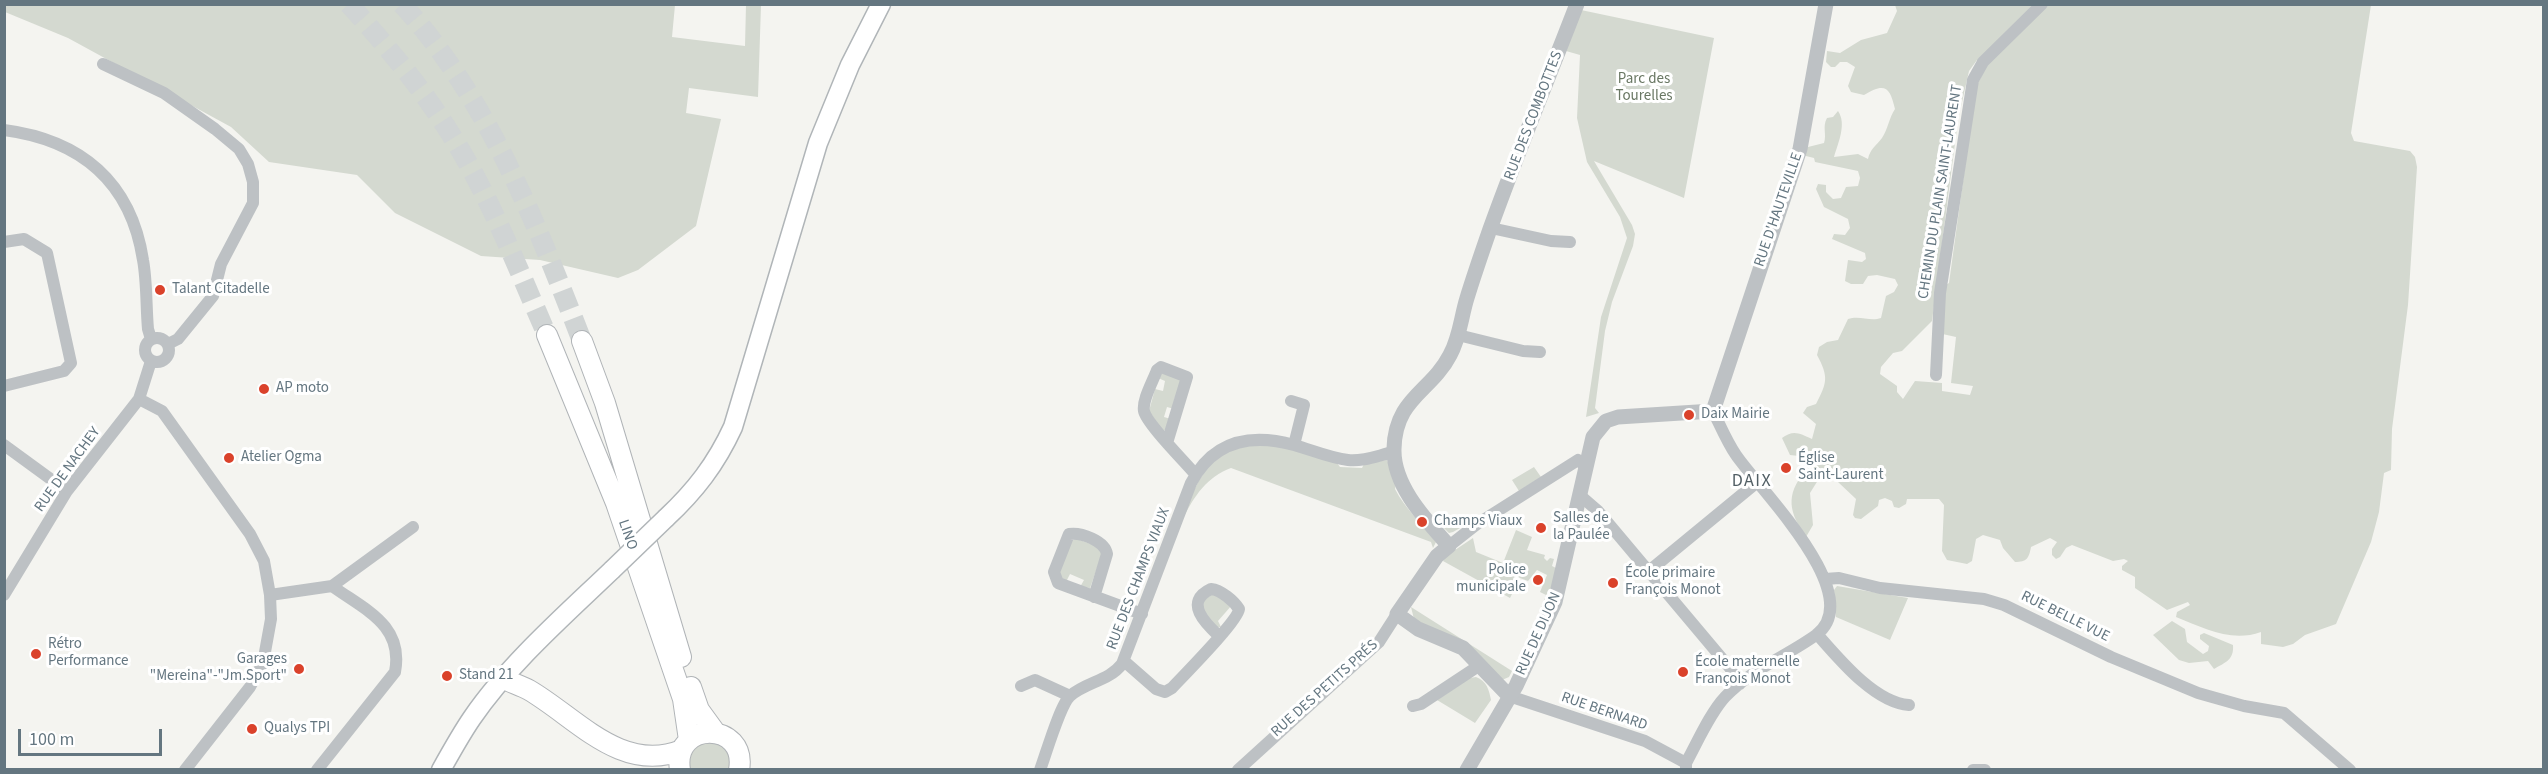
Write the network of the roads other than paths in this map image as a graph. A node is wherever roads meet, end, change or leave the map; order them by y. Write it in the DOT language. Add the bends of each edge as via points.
graph roads {
  1 [pos="881,4"];
  2 [pos="1577,4"];
  3 [pos="1826,4"];
  4 [pos="2042,4"];
  5 [pos="103,64"];
  6 [pos="4,130"];
  7 [pos="1491,228"];
  8 [pos="4,242"];
  9 [pos="1570,242"];
  10 [pos="547,335"];
  11 [pos="1458,335"];
  12 [pos="151,339"];
  13 [pos="582,341"];
  14 [pos="168,344"];
  15 [pos="1540,352"];
  16 [pos="151,361"];
  17 [pos="1936,375"];
  18 [pos="4,386"];
  19 [pos="139,399"];
  20 [pos="1291,401"];
  21 [pos="1713,411"];
  22 [pos="1167,442"];
  23 [pos="1293,445"];
  24 [pos="4,446"];
  25 [pos="1394,452"];
  26 [pos="1585,466"];
  27 [pos="1196,474"];
  28 [pos="1756,483"];
  29 [pos="67,491"];
  30 [pos="1578,498"];
  31 [pos="413,527"];
  32 [pos="1449,546"];
  33 [pos="1649,571"];
  34 [pos="1825,579"];
  35 [pos="332,586"];
  36 [pos="4,595"];
  37 [pos="270,595"];
  38 [pos="1094,597"];
  39 [pos="1142,614"];
  40 [pos="1397,614"];
  41 [pos="1817,634"];
  42 [pos="1220,636"];
  43 [pos="1124,661"];
  44 [pos="1480,665"];
  45 [pos="504,680"];
  46 [pos="1740,684"];
  47 [pos="1021,686"];
  48 [pos="1070,696"];
  49 [pos="1509,696"];
  50 [pos="1910,705"];
  51 [pos="1413,706"];
  52 [pos="715,732"];
  53 [pos="684,753"];
  54 [pos="1686,766"];
  55 [pos="185,770"];
  56 [pos="317,770"];
  57 [pos="441,770"];
  58 [pos="452,770"];
  59 [pos="621,770"];
  60 [pos="739,770"];
  61 [pos="1040,770"];
  62 [pos="1238,770"];
  63 [pos="1467,770"];
  64 [pos="1973,770"];
  65 [pos="1985,770"];
  66 [pos="2350,770"];
  1 -- 45 [label="main road, bridge" via="850,65 818,144 733,428 722,452 705,478"];
  2 -- 7 [label="street, RUE DES COMBOTTES"];
  3 -- 21 [label="street, RUE D'HAUTEVILLE" via="1800,149"];
  4 -- 17 [label="street, CHEMIN DU PLAIN SAINT-LAURENT" via="1983,62 1973,80 1940,293"];
  5 -- 14 [label="street" via="164,93 239,148 254,182 253,203 221,264 213,296 178,339"];
  6 -- 12 [label="street" via="42,137 75,151 95,165 124,201 141,246"];
  7 -- 9 [label="street"];
  7 -- 11 [label="street, RUE DES COMBOTTES"];
  8 -- 18 [label="street" via="24,239 47,253 71,363 64,371"];
  10 -- 53 [label="highway, LINO" via="616,503 683,699"];
  11 -- 15 [label="street"];
  11 -- 25 [label="street, RUE DES COMBOTTES" via="1445,364 1404,410"];
  12 -- 14 [label="street" via="162,338"];
  12 -- 16 [label="street" via="145,352"];
  13 -- 52 [label="highway, LINO" via="605,403 691,687 699,710"];
  14 -- 16 [label="street" via="166,358"];
  16 -- 19 [label="street, RUE DE NACHEY"];
  19 -- 29 [label="street, RUE DE NACHEY"];
  19 -- 37 [label="street" via="162,411 250,534 264,561"];
  20 -- 23 [label="street" via="1304,405"];
  21 -- 26 [label="street, RUE DE DIJON" via="1610,419 1596,430"];
  21 -- 28 [label="street" via="1734,453"];
  22 -- 22 [label="street" via="1144,411 1156,370 1161,367 1184,374 1187,380"];
  22 -- 27 [label="street"];
  23 -- 25 [label="street, RUE DES CHAMPS VIAUX" via="1356,461"];
  23 -- 27 [label="street, RUE DES CHAMPS VIAUX" via="1264,439 1237,442 1215,453"];
  24 -- 29 [label="street"];
  25 -- 32 [label="street, RUE DES COMBOTTES" via="1406,491"];
  26 -- 30 [label="street, RUE DE DIJON"];
  26 -- 32 [label="street" via="1578,460"];
  27 -- 39 [label="street, RUE DES CHAMPS VIAUX"];
  28 -- 33 [label="street"];
  28 -- 34 [label="street" via="1785,518"];
  29 -- 36 [label="street, RUE DE NACHEY"];
  30 -- 33 [label="street" via="1598,511"];
  30 -- 49 [label="street, RUE DE DIJON" via="1555,602"];
  31 -- 35 [label="street"];
  32 -- 40 [label="street, RUE DES PETITS PRÉS" via="1437,556"];
  33 -- 46 [label="street"];
  34 -- 41 [label="street" via="1830,610 1827,622"];
  34 -- 66 [label="street, RUE BELLE VUE" via="1994,602 2198,693 2284,713"];
  35 -- 37 [label="street"];
  35 -- 56 [label="street" via="391,632 397,659 395,672"];
  37 -- 55 [label="street" via="270,630 262,663 250,687"];
  38 -- 38 [label="street" via="1058,583 1055,578 1069,534 1102,543 1106,548"];
  38 -- 39 [label="street"];
  39 -- 43 [label="street, RUE DES CHAMPS VIAUX"];
  40 -- 44 [label="street" via="1418,629 1459,645"];
  40 -- 62 [label="street, RUE DES PETITS PRÉS" via="1379,642"];
  41 -- 46 [label="street"];
  41 -- 50 [label="street" via="1870,688 1897,704"];
  42 -- 43 [label="street" via="1165,692 1156,689"];
  43 -- 48 [label="street, RUE DES CHAMPS VIAUX" via="1113,674"];
  44 -- 49 [label="street"];
  44 -- 51 [label="street"];
  45 -- 53 [label="highway" via="529,690 624,760 652,764"];
  45 -- 57 [label="main road" via="473,717"];
  45 -- 58 [label="main road"];
  45 -- 59 [label="highway" via="590,751"];
  46 -- 54 [label="street" via="1723,699"];
  47 -- 48 [label="street" via="1035,681"];
  48 -- 61 [label="street"];
  49 -- 54 [label="street, RUE BERNARD" via="1645,741"];
  49 -- 63 [label="street, RUE DE DIJON"];
  52 -- 53 [label="highway" via="699,734"];
  52 -- 60 [label="highway, LINO" via="736,746"];
  64 -- 65 [label="street"];
}
